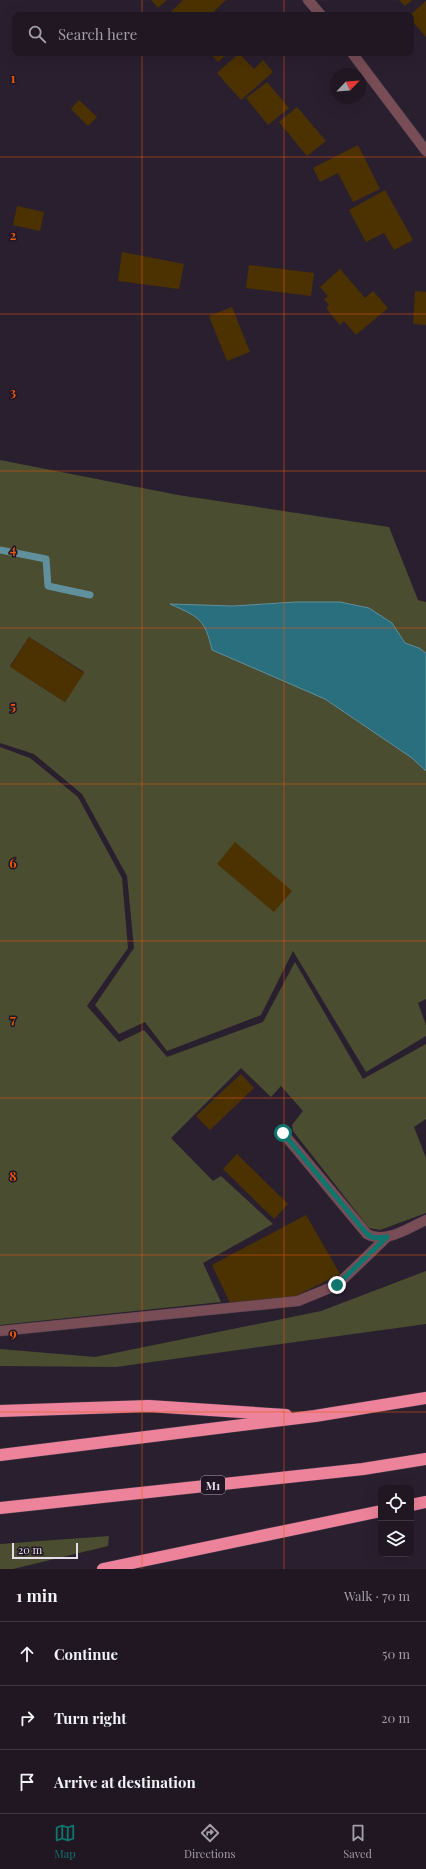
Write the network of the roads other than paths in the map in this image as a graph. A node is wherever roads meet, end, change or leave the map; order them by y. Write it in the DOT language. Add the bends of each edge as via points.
graph roads {
  1 [pos="308,0"];
  2 [pos="318,12"];
  3 [pos="354,56"];
  4 [pos="426,151"];
  5 [pos="283,1133"];
  6 [pos="426,1220"];
  7 [pos="387,1237"];
  8 [pos="0,1331"];
  9 [pos="426,1398"];
  10 [pos="0,1411"];
  11 [pos="315,1416"];
  12 [pos="0,1455"];
  13 [pos="426,1459"];
  14 [pos="426,1502"];
  15 [pos="414,1504"];
  16 [pos="0,1508"];
  17 [pos="378,1512"];
  18 [pos="102,1569"];
  1 -- 2 [label="street"];
  3 -- 4 [label="street"];
  5 -- 7 [label="street" via="367,1234 374,1238"];
  6 -- 7 [label="street"];
  7 -- 8 [label="street" via="337,1285 298,1301"];
  9 -- 11 [label="highway"];
  10 -- 11 [label="highway" via="149,1406"];
  11 -- 12 [label="highway"];
  13 -- 16 [label="highway, M1" via="363,1469"];
  14 -- 15 [label="highway"];
  17 -- 18 [label="highway"];
}
